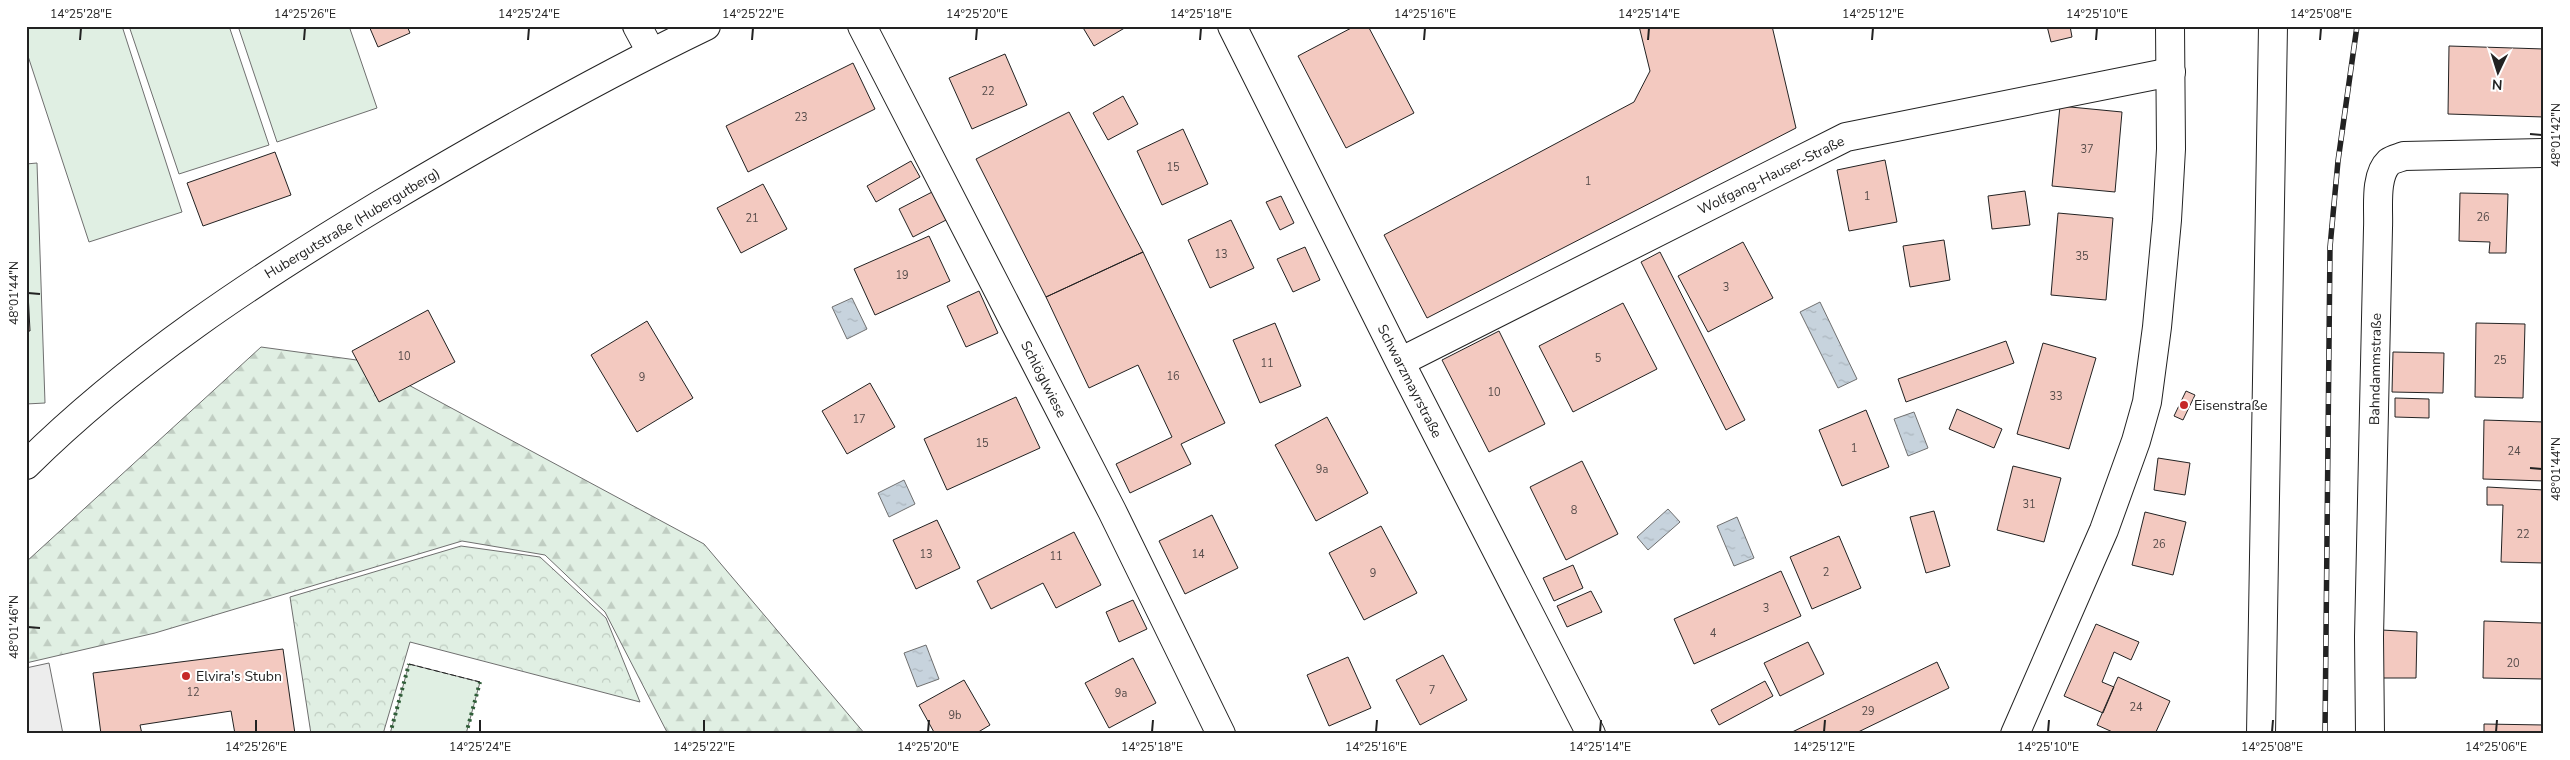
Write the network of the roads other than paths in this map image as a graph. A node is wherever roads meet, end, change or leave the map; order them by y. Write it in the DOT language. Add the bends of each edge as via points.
graph roads {
  1 [pos="637,26"];
  2 [pos="706,26"];
  3 [pos="862,26"];
  4 [pos="1232,26"];
  5 [pos="2170,26"];
  6 [pos="2273,26"];
  7 [pos="652,52"];
  8 [pos="2171,72"];
  9 [pos="2544,153"];
  10 [pos="1400,362"];
  11 [pos="26,465"];
  12 [pos="1221,734"];
  13 [pos="1591,734"];
  14 [pos="2015,734"];
  15 [pos="2261,734"];
  16 [pos="2370,734"];
  1 -- 7 [label="street"];
  2 -- 7 [label="street, Hubergutstraße (Hubergutberg)"];
  3 -- 12 [label="street, Schlöglwiese" via="1112,512"];
  4 -- 10 [label="street, Schwarzmayrstraße"];
  5 -- 8 [label="street"];
  6 -- 15 [label="street"];
  7 -- 11 [label="street, Hubergutstraße (Hubergutberg)" via="532,116 290,259 197,322 134,371"];
  8 -- 10 [label="street, Wolfgang-Hauser-Straße" via="1846,137"];
  8 -- 14 [label="street" via="2167,220 2158,327 2147,402 2104,530"];
  9 -- 16 [label="street, Bahndammstraße" via="2404,156 2390,161 2384,170 2378,228 2369,637"];
  10 -- 13 [label="street, Schwarzmayrstraße"];
}
